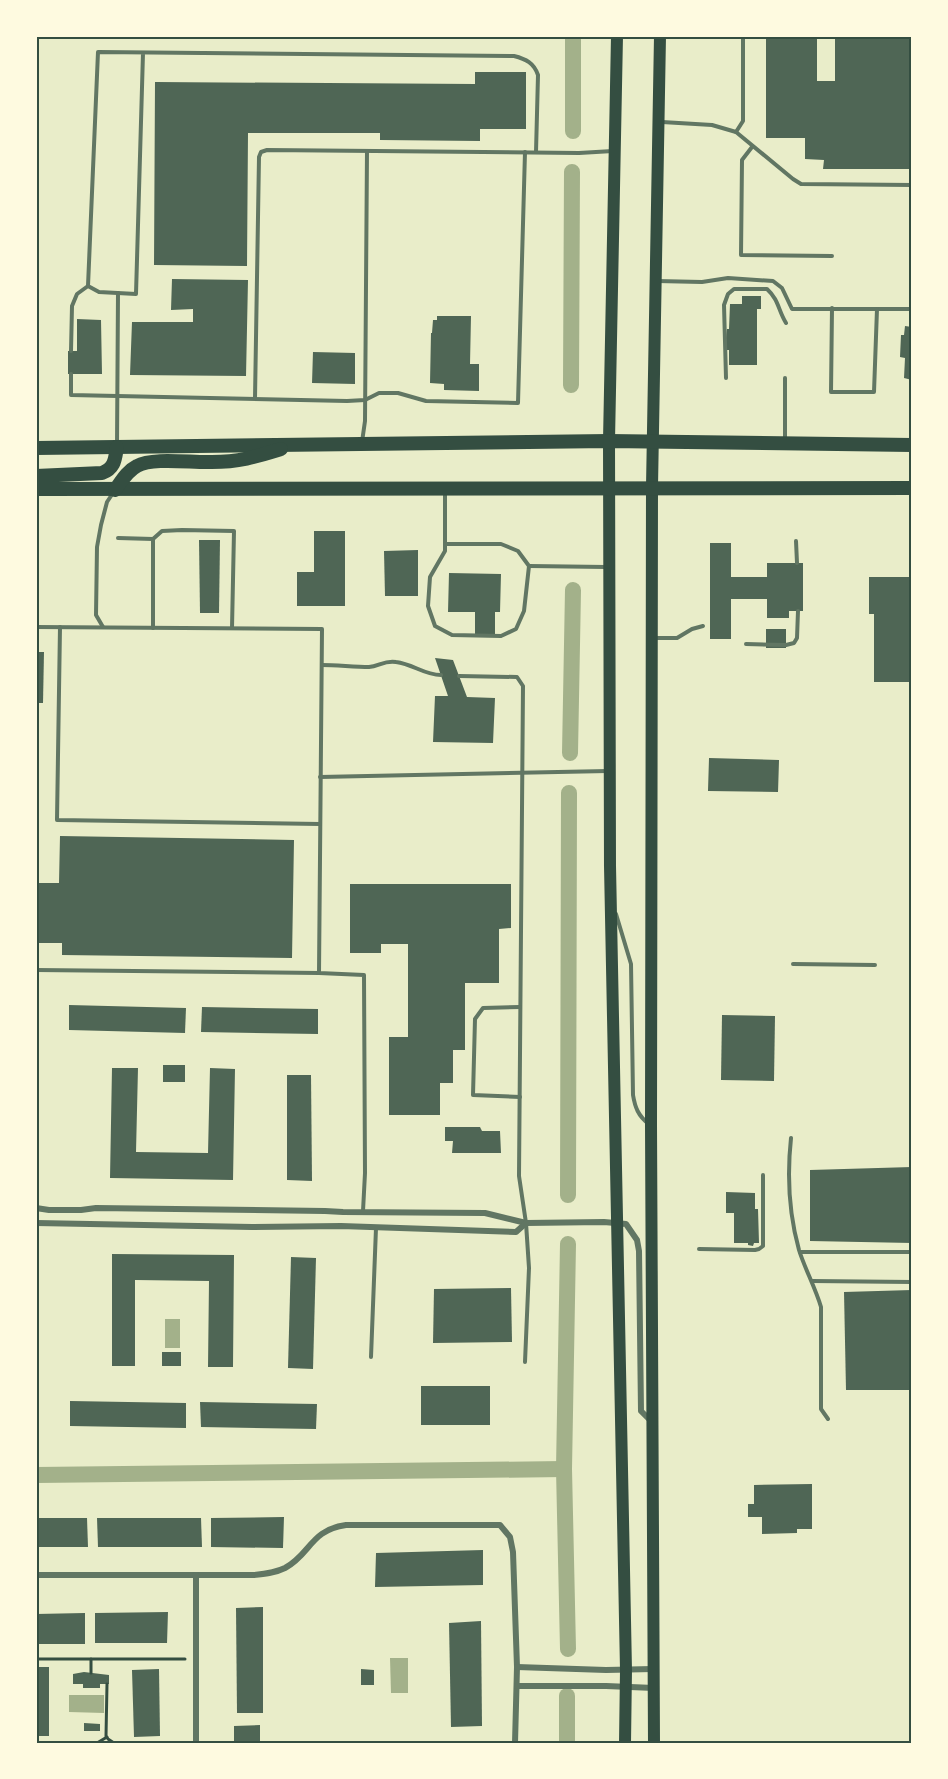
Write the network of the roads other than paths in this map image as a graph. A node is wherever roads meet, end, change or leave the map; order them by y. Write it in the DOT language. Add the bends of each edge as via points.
graph roads {
  1 [pos="617,36"];
  2 [pos="660,36"];
  3 [pos="743,36"];
  4 [pos="143,53"];
  5 [pos="658,122"];
  6 [pos="736,132"];
  7 [pos="753,146"];
  8 [pos="615,151"];
  9 [pos="367,152"];
  10 [pos="525,152"];
  11 [pos="536,152"];
  12 [pos="912,185"];
  13 [pos="832,256"];
  14 [pos="657,281"];
  15 [pos="88,286"];
  16 [pos="118,293"];
  17 [pos="832,308"];
  18 [pos="877,309"];
  19 [pos="912,309"];
  20 [pos="786,323"];
  21 [pos="71,351"];
  22 [pos="71,374"];
  23 [pos="726,378"];
  24 [pos="785,378"];
  25 [pos="116,397"];
  26 [pos="255,398"];
  27 [pos="365,400"];
  28 [pos="609,441"];
  29 [pos="652,442"];
  30 [pos="785,443"];
  31 [pos="362,444"];
  32 [pos="294,445"];
  33 [pos="912,445"];
  34 [pos="117,447"];
  35 [pos="36,448"];
  36 [pos="36,476"];
  37 [pos="652,487"];
  38 [pos="445,488"];
  39 [pos="912,488"];
  40 [pos="36,489"];
  41 [pos="609,489"];
  42 [pos="115,490"];
  43 [pos="118,538"];
  44 [pos="153,538"];
  45 [pos="796,540"];
  46 [pos="445,544"];
  47 [pos="797,563"];
  48 [pos="529,566"];
  49 [pos="609,567"];
  50 [pos="798,611"];
  51 [pos="703,626"];
  52 [pos="36,627"];
  53 [pos="60,627"];
  54 [pos="103,627"];
  55 [pos="153,628"];
  56 [pos="232,628"];
  57 [pos="652,638"];
  58 [pos="746,644"];
  59 [pos="322,665"];
  60 [pos="441,675"];
  61 [pos="459,676"];
  62 [pos="610,771"];
  63 [pos="522,773"];
  64 [pos="320,777"];
  65 [pos="320,824"];
  66 [pos="611,899"];
  67 [pos="793,964"];
  68 [pos="875,965"];
  69 [pos="36,970"];
  70 [pos="319,973"];
  71 [pos="520,1007"];
  72 [pos="520,1097"];
  73 [pos="651,1125"];
  74 [pos="791,1138"];
  75 [pos="763,1175"];
  76 [pos="36,1208"];
  77 [pos="363,1211"];
  78 [pos="617,1222"];
  79 [pos="526,1223"];
  80 [pos="36,1224"];
  81 [pos="376,1228"];
  82 [pos="699,1249"];
  83 [pos="800,1252"];
  84 [pos="912,1252"];
  85 [pos="812,1281"];
  86 [pos="912,1282"];
  87 [pos="371,1358"];
  88 [pos="525,1362"];
  89 [pos="828,1419"];
  90 [pos="652,1422"];
  91 [pos="36,1575"];
  92 [pos="196,1575"];
  93 [pos="517,1667"];
  94 [pos="653,1668"];
  95 [pos="626,1670"];
  96 [pos="517,1686"];
  97 [pos="626,1687"];
  98 [pos="654,1688"];
  99 [pos="196,1743"];
  100 [pos="515,1743"];
  101 [pos="625,1743"];
  102 [pos="654,1743"];
  1 -- 8 [label="main road"];
  2 -- 5 [label="main road"];
  3 -- 6 [label="lane" via="743,121"];
  4 -- 11 [label="lane" via="523,58 536,68 538,75"];
  4 -- 15 [label="lane" via="98,52"];
  4 -- 16 [label="lane" via="136,294"];
  5 -- 6 [label="lane" via="712,125"];
  5 -- 14 [label="main road"];
  6 -- 7 [label="lane"];
  7 -- 12 [label="lane" via="801,184"];
  7 -- 13 [label="lane" via="742,160 741,255"];
  8 -- 11 [label="lane"];
  8 -- 28 [label="main road"];
  9 -- 10 [label="lane"];
  9 -- 26 [label="lane" via="267,150 258,157"];
  9 -- 27 [label="lane"];
  10 -- 11 [label="lane"];
  10 -- 27 [label="lane" via="518,403 426,401 398,393 379,393"];
  14 -- 17 [label="lane" via="773,281 782,288 792,309"];
  14 -- 29 [label="main road"];
  15 -- 16 [label="lane" via="99,292"];
  15 -- 21 [label="lane" via="77,294 72,306"];
  16 -- 25 [label="lane"];
  17 -- 18 [label="lane"];
  17 -- 18 [label="lane" via="831,392 874,392"];
  18 -- 19 [label="lane"];
  20 -- 23 [label="lane" via="775,296 767,289 734,289 728,294 724,305"];
  22 -- 25 [label="lane" via="71,395"];
  24 -- 30 [label="lane"];
  25 -- 26 [label="lane"];
  25 -- 34 [label="lane"];
  26 -- 27 [label="lane"];
  27 -- 31 [label="lane"];
  28 -- 29 [label="highway"];
  28 -- 31 [label="highway"];
  28 -- 41 [label="main road"];
  29 -- 30 [label="highway"];
  29 -- 37 [label="main road"];
  30 -- 33 [label="highway"];
  31 -- 32 [label="highway"];
  32 -- 34 [label="highway"];
  32 -- 42 [label="highway" via="247,460 158,461 137,465"];
  34 -- 35 [label="highway"];
  34 -- 36 [label="highway" via="113,465 102,473"];
  37 -- 39 [label="highway"];
  37 -- 41 [label="highway"];
  37 -- 57 [label="main road"];
  38 -- 41 [label="highway"];
  38 -- 42 [label="highway"];
  38 -- 46 [label="lane"];
  40 -- 42 [label="highway"];
  41 -- 49 [label="main road"];
  42 -- 54 [label="lane" via="107,502 97,547 96,615"];
  43 -- 44 [label="lane"];
  44 -- 55 [label="lane"];
  44 -- 56 [label="lane" via="162,531 234,531"];
  45 -- 47 [label="lane"];
  46 -- 48 [label="lane" via="501,544 518,551"];
  46 -- 48 [label="lane" via="430,577 429,606 435,626 452,635 501,636 516,629 524,611"];
  48 -- 49 [label="lane"];
  49 -- 62 [label="main road"];
  50 -- 58 [label="lane" via="794,643"];
  51 -- 57 [label="lane" via="677,638"];
  52 -- 53 [label="lane"];
  53 -- 54 [label="lane"];
  53 -- 65 [label="lane" via="57,820"];
  54 -- 55 [label="lane"];
  55 -- 56 [label="lane"];
  56 -- 59 [label="lane" via="322,629"];
  57 -- 73 [label="main road"];
  59 -- 60 [label="lane" via="372,667 381,662 400,662"];
  59 -- 64 [label="lane"];
  61 -- 63 [label="lane" via="517,677 523,686"];
  62 -- 63 [label="lane"];
  62 -- 66 [label="main road"];
  63 -- 64 [label="lane"];
  63 -- 71 [label="lane"];
  64 -- 65 [label="lane"];
  65 -- 70 [label="lane"];
  66 -- 73 [label="lane" via="631,964 633,1095 637,1112"];
  66 -- 78 [label="main road"];
  67 -- 68 [label="lane"];
  69 -- 70 [label="lane"];
  70 -- 77 [label="lane" via="364,975"];
  71 -- 72 [label="lane"];
  71 -- 72 [label="lane" via="483,1008 475,1019 473,1095"];
  72 -- 79 [label="lane" via="519,1176"];
  73 -- 90 [label="main road"];
  74 -- 83 [label="lane" via="791,1207"];
  75 -- 82 [label="lane" via="763,1246 755,1250"];
  76 -- 77 [label="street"];
  77 -- 79 [label="street" via="484,1213"];
  78 -- 79 [label="street"];
  78 -- 90 [label="street" via="626,1224 639,1251 641,1410"];
  78 -- 95 [label="main road"];
  79 -- 81 [label="street" via="516,1232"];
  79 -- 88 [label="lane" via="529,1268"];
  80 -- 81 [label="street"];
  81 -- 87 [label="lane"];
  83 -- 84 [label="lane"];
  83 -- 85 [label="lane"];
  85 -- 86 [label="lane"];
  85 -- 89 [label="lane" via="821,1307 821,1408"];
  90 -- 94 [label="main road"];
  91 -- 92 [label="street"];
  92 -- 93 [label="street" via="270,1573 285,1568 325,1531 346,1525 500,1525 510,1537 513,1552"];
  92 -- 99 [label="street"];
  93 -- 95 [label="street"];
  93 -- 96 [label="street"];
  94 -- 95 [label="street"];
  94 -- 98 [label="main road"];
  95 -- 97 [label="main road"];
  96 -- 97 [label="street"];
  96 -- 100 [label="street"];
  97 -- 98 [label="street"];
  97 -- 101 [label="main road"];
  98 -- 102 [label="main road"];
}
